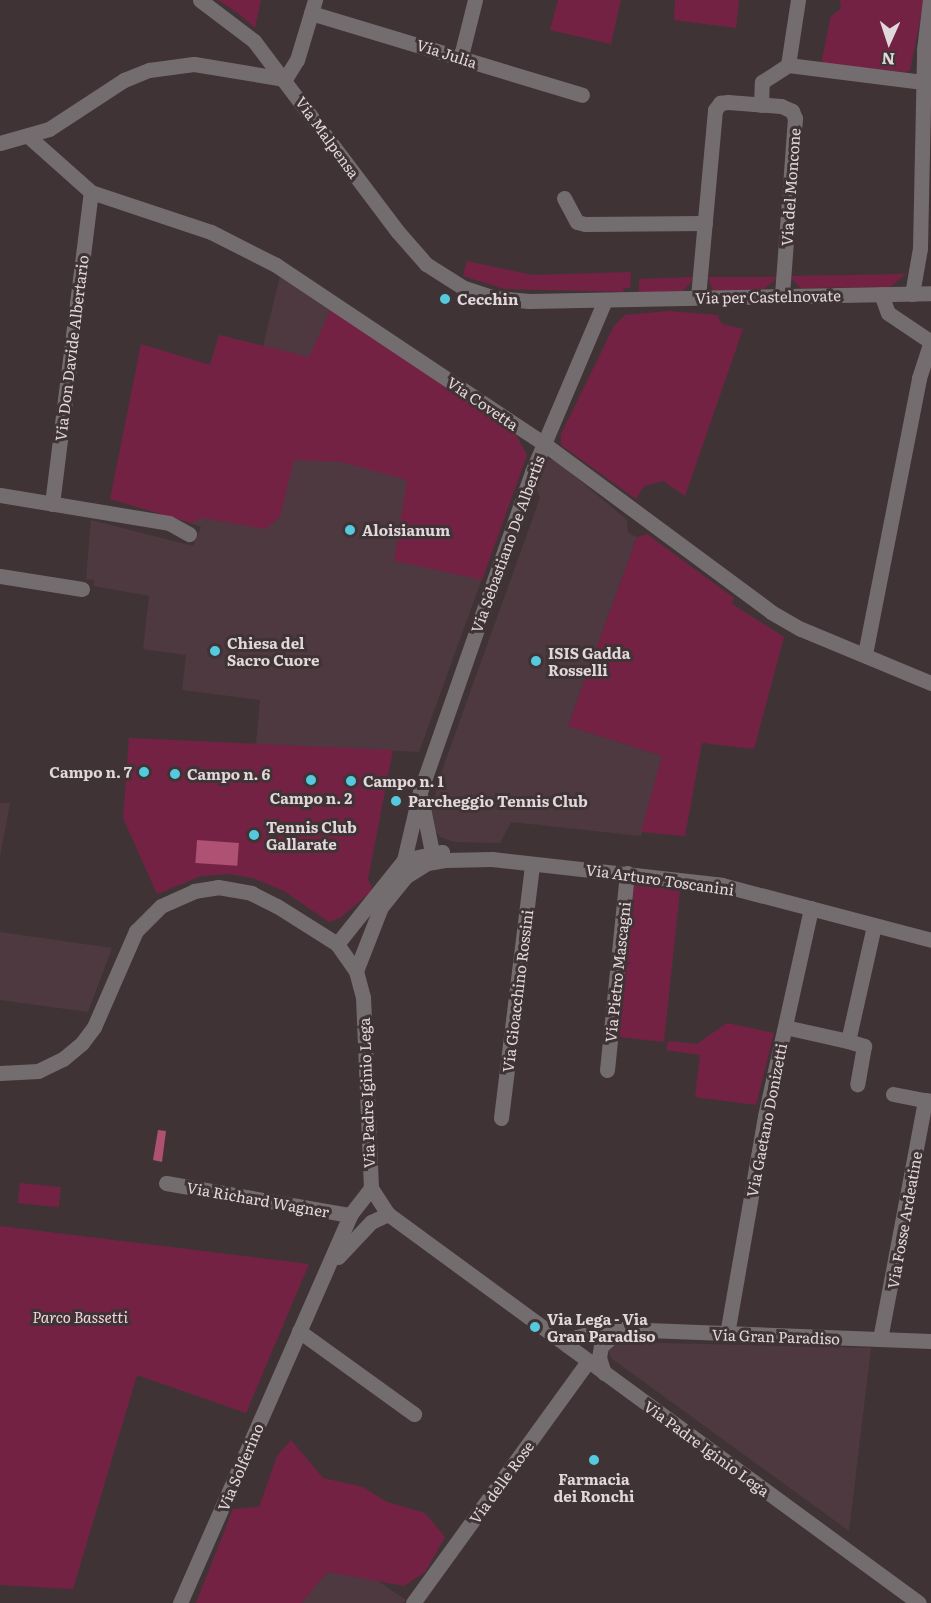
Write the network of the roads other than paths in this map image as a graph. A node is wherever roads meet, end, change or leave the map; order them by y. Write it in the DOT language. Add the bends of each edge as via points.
graph roads {
  1 [pos="200,0"];
  2 [pos="475,0"];
  3 [pos="798,0"];
  4 [pos="930,0"];
  5 [pos="314,6"];
  6 [pos="461,56"];
  7 [pos="788,65"];
  8 [pos="285,78"];
  9 [pos="923,82"];
  10 [pos="582,95"];
  11 [pos="761,105"];
  12 [pos="28,136"];
  13 [pos="0,143"];
  14 [pos="91,192"];
  15 [pos="564,198"];
  16 [pos="705,223"];
  17 [pos="931,293"];
  18 [pos="881,294"];
  19 [pos="912,294"];
  20 [pos="782,295"];
  21 [pos="698,297"];
  22 [pos="606,300"];
  23 [pos="931,342"];
  24 [pos="543,443"];
  25 [pos="0,495"];
  26 [pos="52,504"];
  27 [pos="189,534"];
  28 [pos="0,576"];
  29 [pos="82,589"];
  30 [pos="865,654"];
  31 [pos="931,683"];
  32 [pos="420,792"];
  33 [pos="406,841"];
  34 [pos="428,858"];
  35 [pos="404,860"];
  36 [pos="532,864"];
  37 [pos="627,873"];
  38 [pos="811,908"];
  39 [pos="874,926"];
  40 [pos="931,940"];
  41 [pos="337,944"];
  42 [pos="356,971"];
  43 [pos="785,1027"];
  44 [pos="848,1041"];
  45 [pos="607,1070"];
  46 [pos="0,1073"];
  47 [pos="857,1084"];
  48 [pos="893,1094"];
  49 [pos="928,1100"];
  50 [pos="501,1118"];
  51 [pos="166,1183"];
  52 [pos="371,1188"];
  53 [pos="388,1214"];
  54 [pos="350,1215"];
  55 [pos="324,1273"];
  56 [pos="621,1329"];
  57 [pos="299,1331"];
  58 [pos="727,1334"];
  59 [pos="880,1340"];
  60 [pos="931,1341"];
  61 [pos="567,1346"];
  62 [pos="588,1361"];
  63 [pos="604,1372"];
  64 [pos="414,1414"];
  65 [pos="921,1602"];
  66 [pos="180,1603"];
  67 [pos="413,1603"];
  1 -- 8 [label="street" via="254,41"];
  2 -- 6 [label="street"];
  3 -- 7 [label="street"];
  4 -- 9 [label="street"];
  5 -- 6 [label="street, Via Julia"];
  5 -- 8 [label="street" via="297,60"];
  6 -- 10 [label="street, Via Julia"];
  7 -- 9 [label="street"];
  7 -- 11 [label="street" via="762,82"];
  8 -- 12 [label="street" via="194,64 149,70 124,80 49,129"];
  8 -- 22 [label="street, Via Malpensa" via="398,232 446,280 495,298"];
  9 -- 19 [label="street" via="920,248"];
  11 -- 16 [label="street, Via del Moncone" via="728,102 716,106"];
  11 -- 20 [label="street, Via del Moncone" via="788,108 795,118"];
  12 -- 13 [label="street"];
  12 -- 14 [label="street, Via Covetta"];
  14 -- 24 [label="street, Via Covetta" via="211,232 276,265"];
  14 -- 26 [label="street, Via Don Davide Albertario"];
  15 -- 16 [label="street" via="577,222 585,224"];
  16 -- 21 [label="street, Via del Moncone"];
  17 -- 19 [label="street, Via per Castelnovate"];
  18 -- 19 [label="street, Via per Castelnovate"];
  18 -- 20 [label="street, Via per Castelnovate"];
  18 -- 23 [label="street" via="888,313"];
  20 -- 21 [label="street, Via per Castelnovate"];
  21 -- 22 [label="street, Via per Castelnovate"];
  22 -- 24 [label="street, Via Sebastiano De Albertis"];
  23 -- 30 [label="street" via="919,378"];
  24 -- 30 [label="street, Via Covetta" via="771,612 801,629"];
  24 -- 32 [label="street, Via Sebastiano De Albertis"];
  25 -- 26 [label="street"];
  26 -- 27 [label="street" via="169,523"];
  28 -- 29 [label="street"];
  30 -- 31 [label="street, Via Covetta"];
  32 -- 33 [label="street, Via Sebastiano De Albertis"];
  32 -- 34 [label="street"];
  33 -- 34 [label="street"];
  33 -- 35 [label="street, Via Sebastiano De Albertis"];
  34 -- 35 [label="street, Via Arturo Toscanini"];
  34 -- 36 [label="street, Via Arturo Toscanini" via="465,852"];
  34 -- 42 [label="street" via="405,877 381,907"];
  35 -- 41 [label="street"];
  36 -- 37 [label="street, Via Arturo Toscanini"];
  36 -- 50 [label="street, Via Gioacchino Rossini"];
  37 -- 38 [label="street, Via Arturo Toscanini" via="722,885"];
  37 -- 45 [label="street, Via Pietro Mascagni"];
  38 -- 39 [label="street, Via Arturo Toscanini"];
  38 -- 43 [label="street, Via Gaetano Donizetti"];
  39 -- 40 [label="street, Via Arturo Toscanini"];
  39 -- 44 [label="street"];
  41 -- 42 [label="street, Via Padre Iginio Lega"];
  41 -- 46 [label="street, Via Padre Iginio Lega" via="251,893 218,887 194,891 161,906 136,931 94,1027 82,1043 63,1059 38,1071"];
  42 -- 52 [label="street, Via Padre Iginio Lega" via="363,997"];
  43 -- 44 [label="street"];
  43 -- 58 [label="street, Via Gaetano Donizetti" via="765,1116"];
  44 -- 47 [label="street" via="864,1046"];
  48 -- 49 [label="street, Via Fosse Ardeatine"];
  49 -- 59 [label="street, Via Fosse Ardeatine"];
  51 -- 54 [label="street, Via Richard Wagner"];
  52 -- 53 [label="street, Via Padre Iginio Lega"];
  52 -- 54 [label="street, Via Solferino"];
  53 -- 55 [label="street, Via Solferino" via="371,1222 352,1239"];
  53 -- 61 [label="street, Via Padre Iginio Lega"];
  54 -- 55 [label="street, Via Solferino"];
  55 -- 57 [label="street, Via Solferino"];
  56 -- 58 [label="street, Via Gran Paradiso"];
  56 -- 61 [label="street, Via Gran Paradiso" via="599,1331"];
  56 -- 63 [label="street" via="601,1346 599,1358"];
  57 -- 64 [label="street"];
  57 -- 66 [label="street, Via Solferino"];
  58 -- 59 [label="street, Via Gran Paradiso"];
  59 -- 60 [label="street, Via Gran Paradiso"];
  61 -- 62 [label="street, Via Padre Iginio Lega"];
  62 -- 63 [label="street, Via Padre Iginio Lega"];
  62 -- 67 [label="street, Via delle Rose"];
  63 -- 65 [label="street, Via Padre Iginio Lega"];
}
